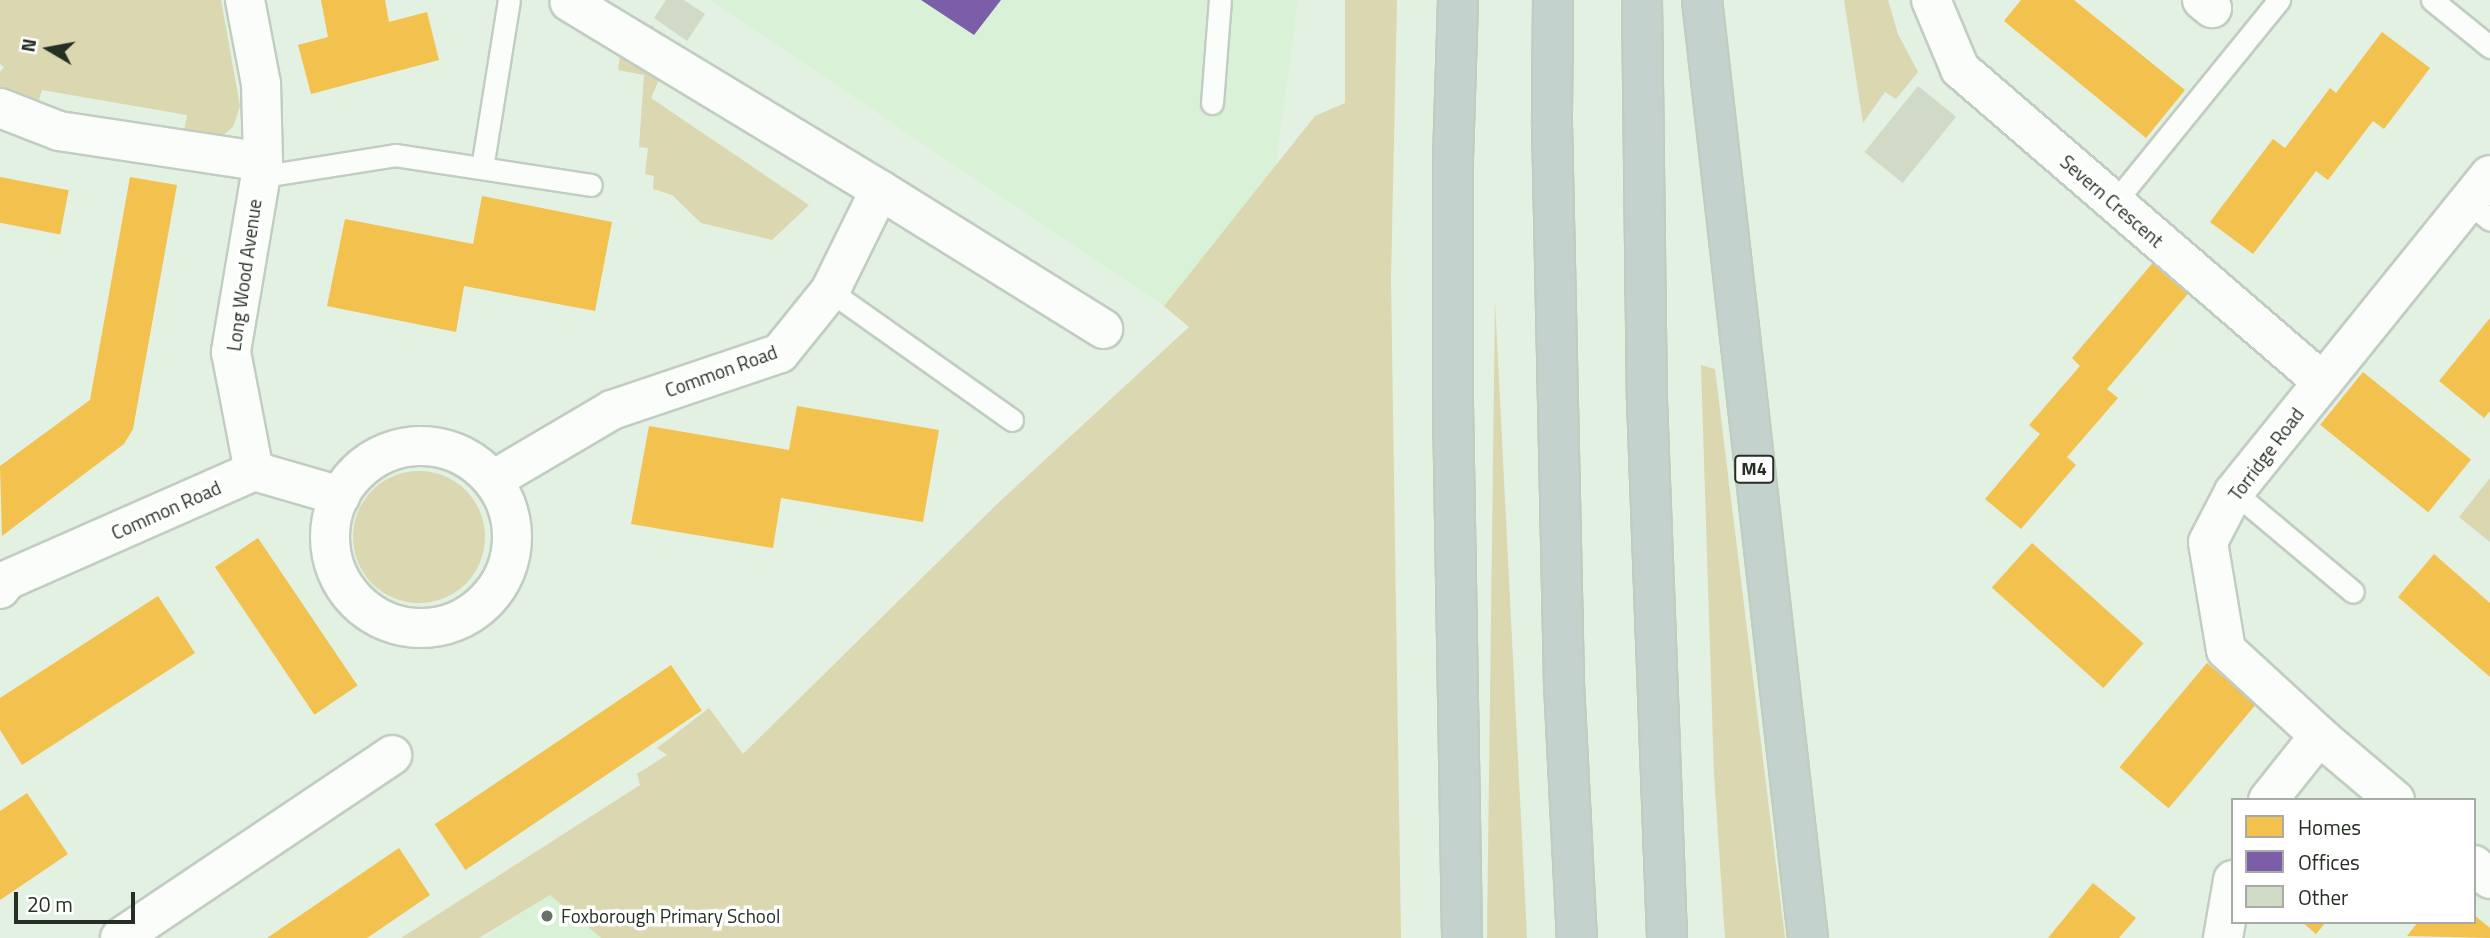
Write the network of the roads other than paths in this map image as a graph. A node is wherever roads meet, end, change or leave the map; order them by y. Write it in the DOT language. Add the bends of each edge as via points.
graph roads {
  1 [pos="245,0"];
  2 [pos="509,0"];
  3 [pos="1220,0"];
  4 [pos="1458,0"];
  5 [pos="1553,0"];
  6 [pos="1642,0"];
  7 [pos="1702,0"];
  8 [pos="1931,0"];
  9 [pos="2279,0"];
  10 [pos="2432,0"];
  11 [pos="569,2"];
  12 [pos="2490,47"];
  13 [pos="1212,103"];
  14 [pos="0,108"];
  15 [pos="482,168"];
  16 [pos="260,169"];
  17 [pos="591,185"];
  18 [pos="880,190"];
  19 [pos="2483,199"];
  20 [pos="2114,203"];
  21 [pos="830,291"];
  22 [pos="1103,329"];
  23 [pos="2322,382"];
  24 [pos="1012,420"];
  25 [pos="254,471"];
  26 [pos="493,480"];
  27 [pos="2234,492"];
  28 [pos="340,496"];
  29 [pos="2,581"];
  30 [pos="2353,592"];
  31 [pos="2319,736"];
  32 [pos="392,755"];
  33 [pos="2271,798"];
  34 [pos="2393,798"];
  35 [pos="2476,868"];
  36 [pos="2490,879"];
  37 [pos="2231,892"];
  38 [pos="120,938"];
  39 [pos="1462,938"];
  40 [pos="1577,938"];
  41 [pos="1668,938"];
  42 [pos="1808,938"];
  43 [pos="2223,938"];
  1 -- 16 [label="street, Long Wood Avenue" via="261,85"];
  2 -- 15 [label="lane"];
  3 -- 13 [label="lane"];
  4 -- 39 [label="highway" via="1453,404"];
  5 -- 40 [label="highway" via="1564,684"];
  6 -- 41 [label="highway" via="1647,414"];
  7 -- 42 [label="highway, M4"];
  8 -- 20 [label="street, Severn Crescent" via="1960,69"];
  9 -- 20 [label="lane"];
  10 -- 12 [label="lane"];
  11 -- 18 [label="street"];
  14 -- 16 [label="street" via="59,131"];
  15 -- 16 [label="lane" via="395,155"];
  15 -- 17 [label="lane"];
  16 -- 25 [label="street, Long Wood Avenue" via="231,352"];
  18 -- 21 [label="street, Common Road"];
  18 -- 22 [label="street"];
  19 -- 23 [label="street, Torridge Road"];
  20 -- 23 [label="street, Severn Crescent"];
  21 -- 24 [label="lane"];
  21 -- 26 [label="street, Common Road" via="780,353 612,410"];
  23 -- 27 [label="street, Torridge Road"];
  25 -- 28 [label="street"];
  25 -- 29 [label="street, Common Road"];
  26 -- 28 [label="street" via="443,448 412,446 383,454 366,465"];
  26 -- 28 [label="street" via="508,506 513,535 509,564 495,591 474,612 447,625 418,628 388,622 363,608 343,584 332,556 331,525"];
  27 -- 30 [label="lane"];
  27 -- 31 [label="street, Torridge Road" via="2208,542 2226,650"];
  31 -- 33 [label="street"];
  31 -- 34 [label="street, Torridge Road"];
  32 -- 38 [label="street"];
  35 -- 36 [label="street"];
  37 -- 43 [label="street"];
}
